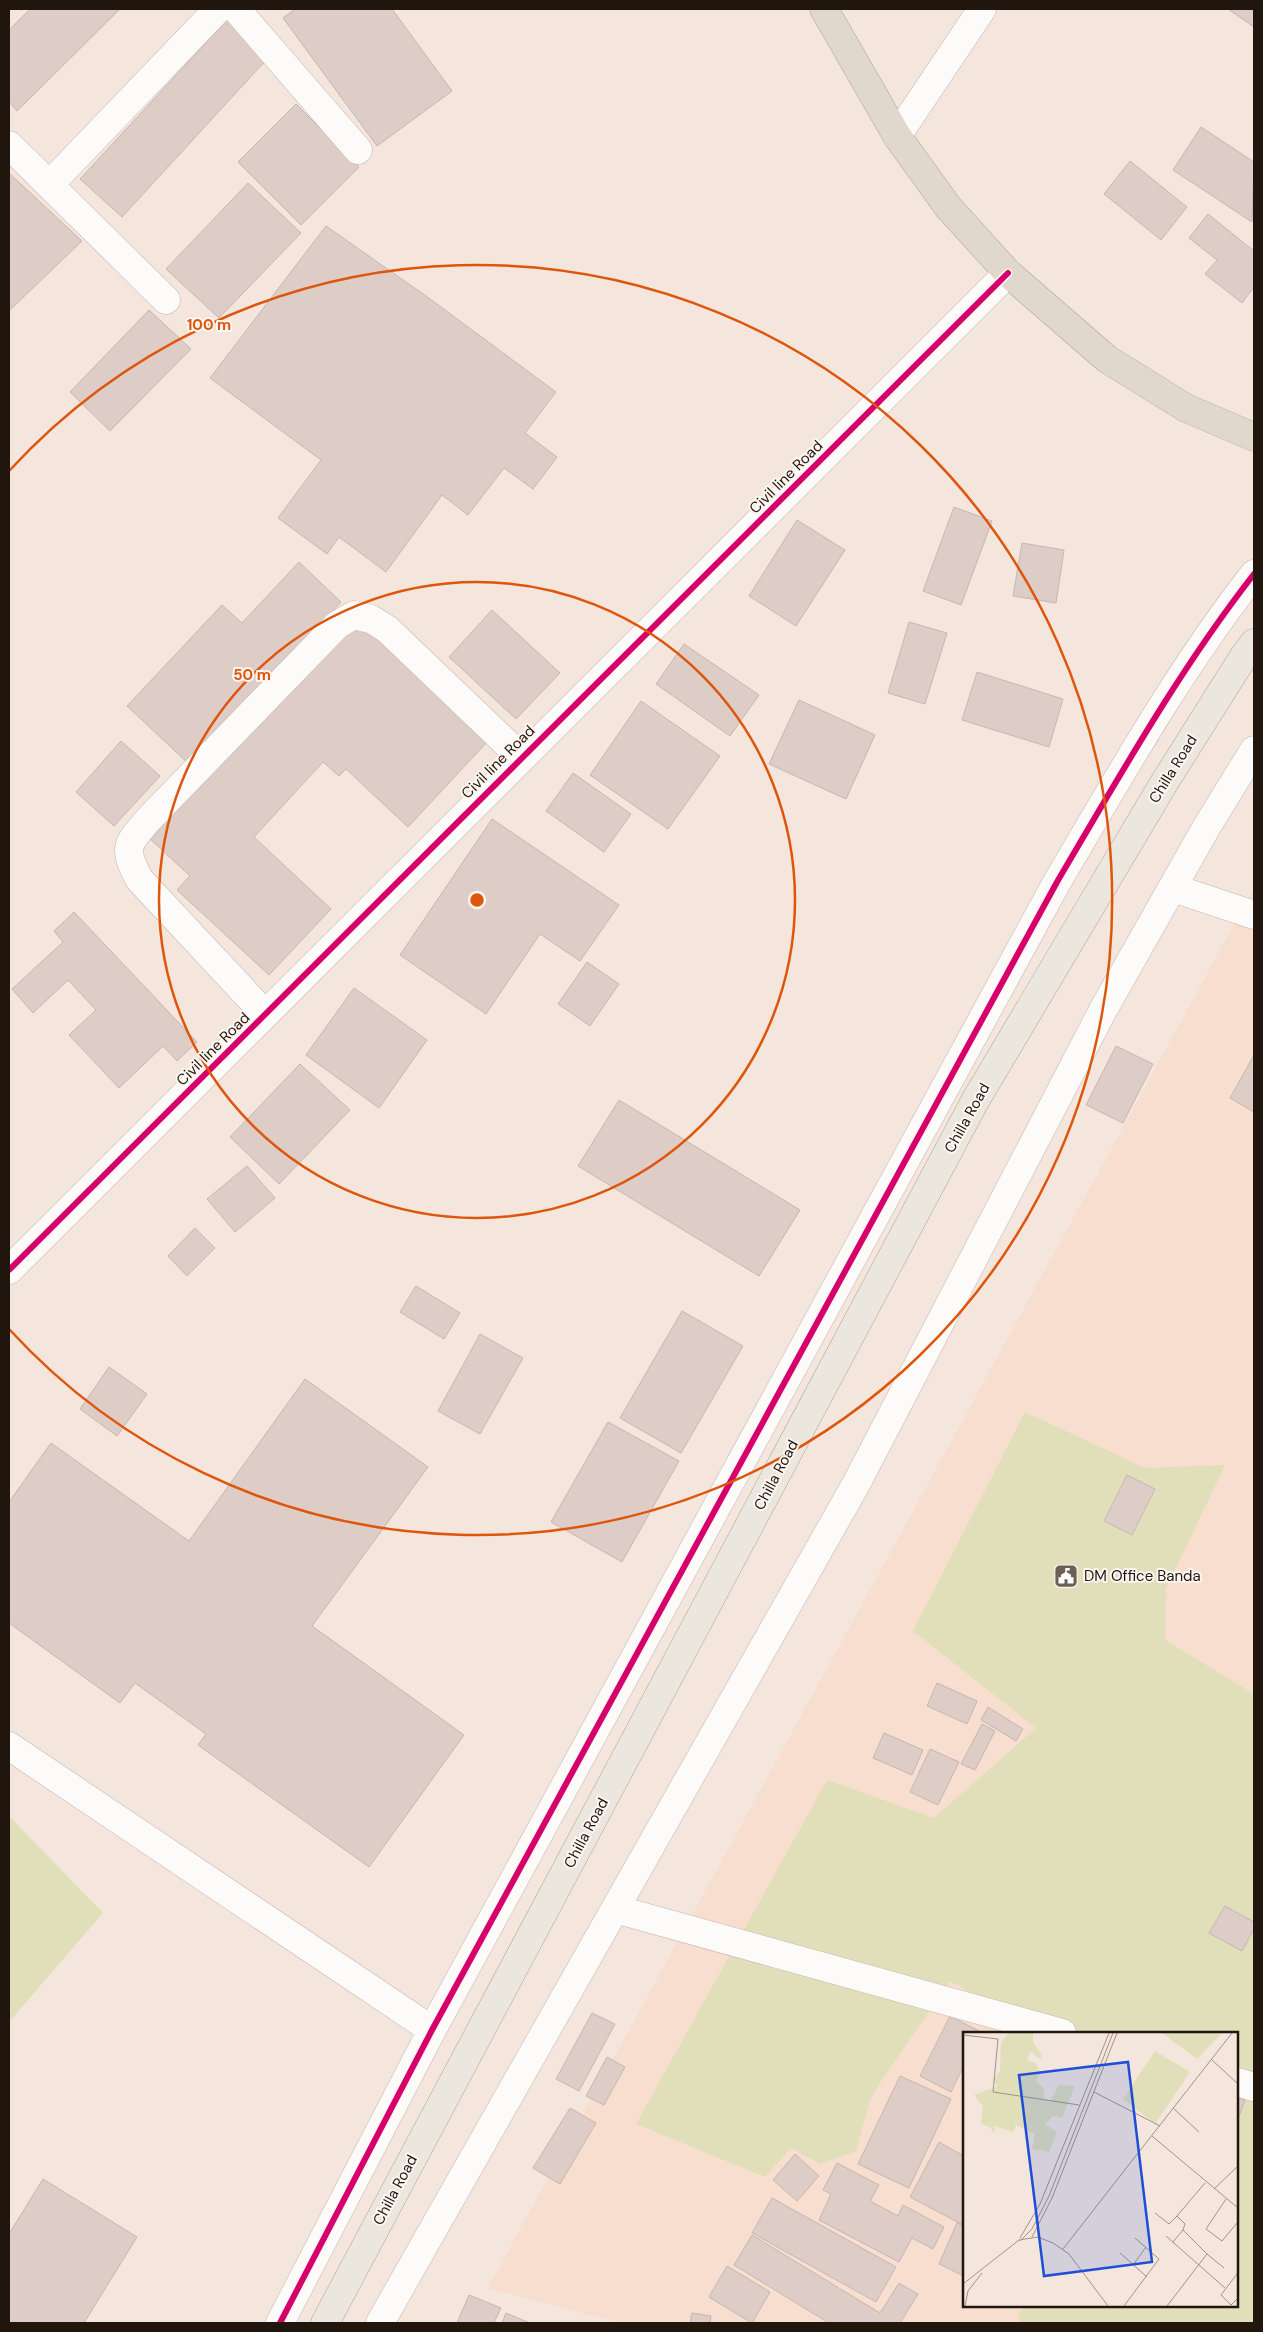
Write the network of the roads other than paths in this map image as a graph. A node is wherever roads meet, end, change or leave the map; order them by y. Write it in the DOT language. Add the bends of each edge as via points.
graph roads {
  1 [pos="218,9"];
  2 [pos="236,9"];
  3 [pos="824,9"];
  4 [pos="982,9"];
  5 [pos="897,136"];
  6 [pos="9,145"];
  7 [pos="358,150"];
  8 [pos="49,185"];
  9 [pos="1008,274"];
  10 [pos="166,300"];
  11 [pos="1254,437"];
  12 [pos="1254,574"];
  13 [pos="1254,643"];
  14 [pos="1254,750"];
  15 [pos="521,757"];
  16 [pos="1173,888"];
  17 [pos="1254,915"];
  18 [pos="265,1014"];
  19 [pos="9,1270"];
  20 [pos="9,1746"];
  21 [pos="615,1909"];
  22 [pos="432,2030"];
  23 [pos="1058,2032"];
  24 [pos="1238,2082"];
  25 [pos="1254,2087"];
  26 [pos="280,2323"];
  27 [pos="324,2323"];
  28 [pos="380,2323"];
  1 -- 8 [label="street"];
  2 -- 7 [label="street"];
  3 -- 5 [label="highway"];
  4 -- 5 [label="street"];
  5 -- 9 [label="highway" via="948,206"];
  6 -- 8 [label="street"];
  8 -- 10 [label="street"];
  9 -- 11 [label="highway" via="1108,360 1186,408"];
  9 -- 15 [label="street, Civil line Road"];
  12 -- 22 [label="street" via="1217,621 1159,711 1057,882"];
  13 -- 27 [label="main road, Chilla Road" via="1164,783 975,1101"];
  14 -- 16 [label="street"];
  15 -- 18 [label="street, Civil line Road"];
  15 -- 18 [label="street" via="387,629 371,619 354,615 337,625 130,842 128,857 139,879"];
  16 -- 17 [label="street"];
  16 -- 21 [label="street" via="1103,1010 854,1486"];
  18 -- 19 [label="street, Civil line Road"];
  20 -- 22 [label="street"];
  21 -- 23 [label="street"];
  21 -- 28 [label="street"];
  22 -- 26 [label="street"];
  24 -- 25 [label="street"];
}
